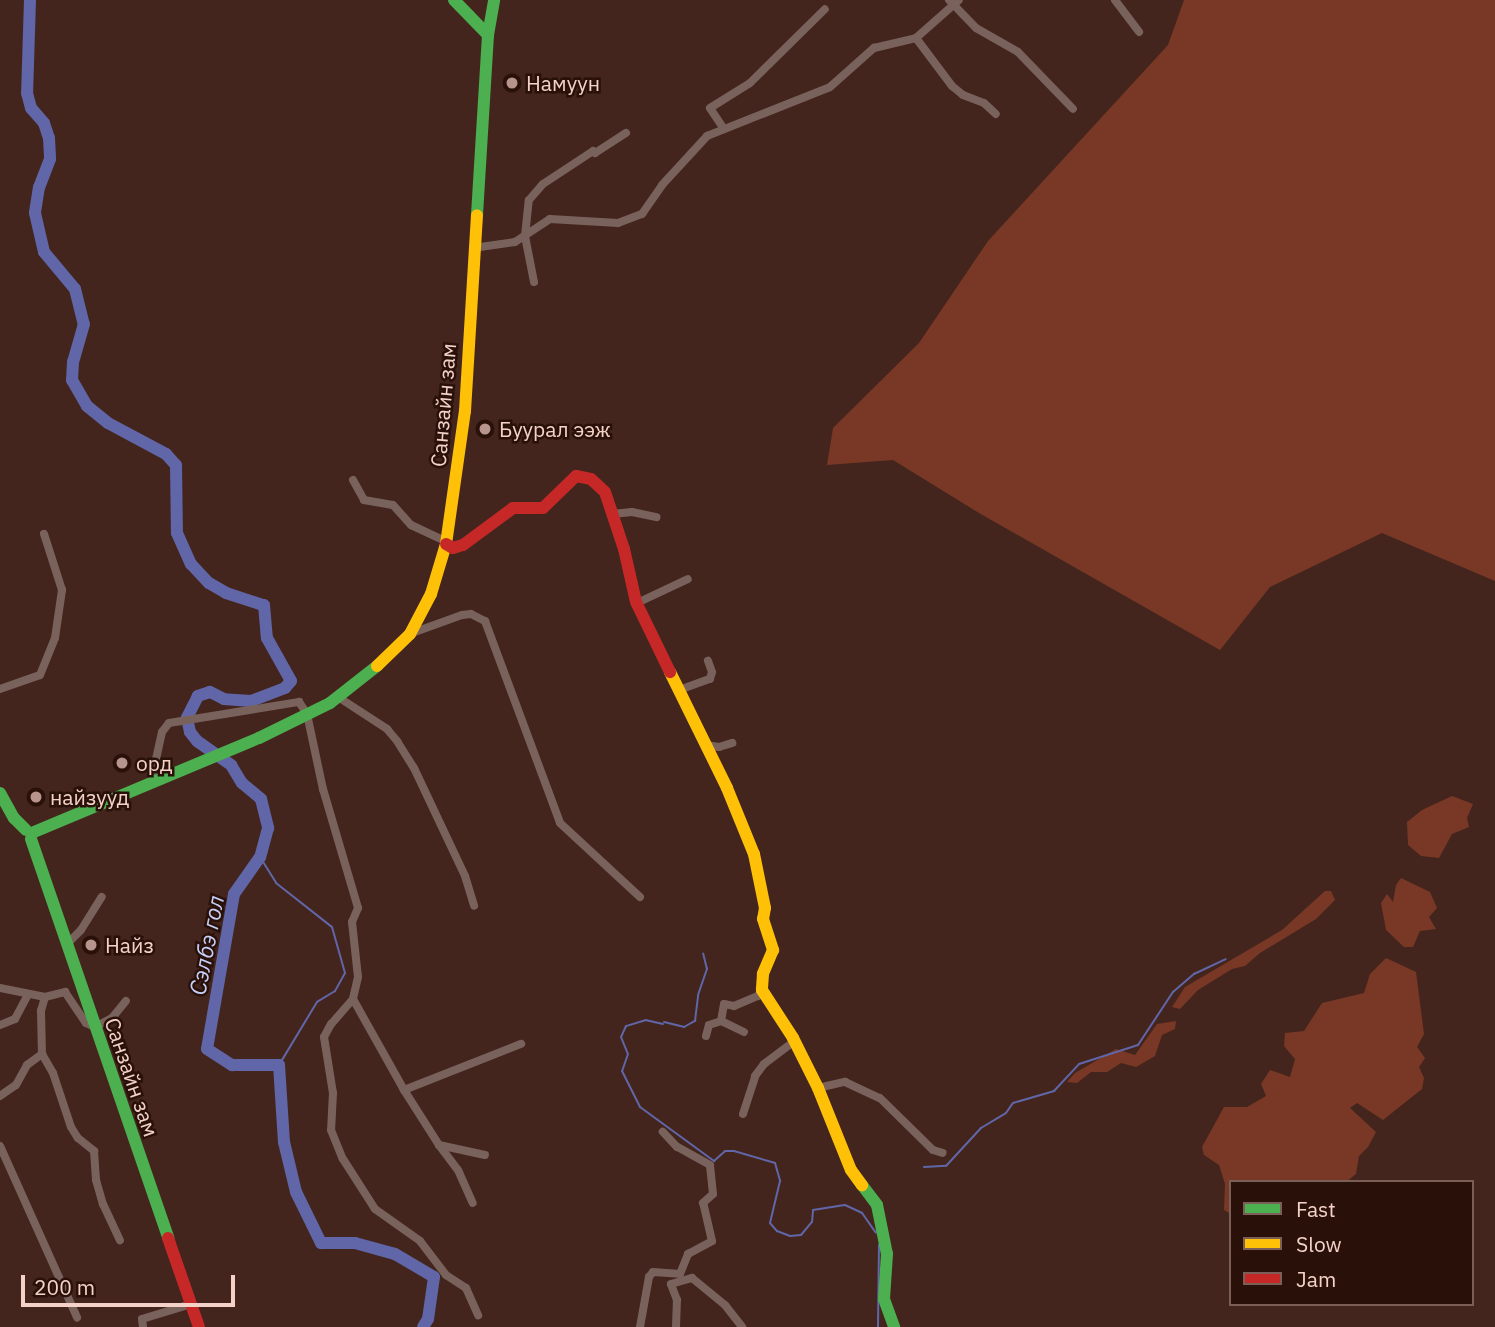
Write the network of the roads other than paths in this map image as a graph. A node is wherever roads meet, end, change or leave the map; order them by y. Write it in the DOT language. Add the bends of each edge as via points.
graph roads {
  1 [pos="454,0"];
  2 [pos="494,0"];
  3 [pos="1115,0"];
  4 [pos="954,2"];
  5 [pos="825,9"];
  6 [pos="1139,32"];
  7 [pos="488,35"];
  8 [pos="916,38"];
  9 [pos="1073,109"];
  10 [pos="996,114"];
  11 [pos="724,129"];
  12 [pos="626,133"];
  13 [pos="525,236"];
  14 [pos="473,248"];
  15 [pos="534,282"];
  16 [pos="353,480"];
  17 [pos="612,513"];
  18 [pos="656,517"];
  19 [pos="44,534"];
  20 [pos="446,542"];
  21 [pos="688,579"];
  22 [pos="637,603"];
  23 [pos="410,634"];
  24 [pos="708,661"];
  25 [pos="0,689"];
  26 [pos="679,690"];
  27 [pos="338,697"];
  28 [pos="307,714"];
  29 [pos="732,743"];
  30 [pos="706,745"];
  31 [pos="151,782"];
  32 [pos="0,793"];
  33 [pos="0,808"];
  34 [pos="14,818"];
  35 [pos="30,834"];
  36 [pos="102,897"];
  37 [pos="640,897"];
  38 [pos="474,906"];
  39 [pos="66,945"];
  40 [pos="0,988"];
  41 [pos="762,990"];
  42 [pos="28,995"];
  43 [pos="45,997"];
  44 [pos="353,999"];
  45 [pos="126,1001"];
  46 [pos="720,1021"];
  47 [pos="0,1025"];
  48 [pos="95,1027"];
  49 [pos="744,1032"];
  50 [pos="706,1036"];
  51 [pos="794,1041"];
  52 [pos="521,1044"];
  53 [pos="42,1054"];
  54 [pos="818,1088"];
  55 [pos="404,1090"];
  56 [pos="0,1096"];
  57 [pos="743,1114"];
  58 [pos="663,1132"];
  59 [pos="439,1145"];
  60 [pos="0,1147"];
  61 [pos="943,1153"];
  62 [pos="485,1155"];
  63 [pos="473,1203"];
  64 [pos="120,1240"];
  65 [pos="191,1304"];
  66 [pos="478,1315"];
  67 [pos="77,1317"];
  68 [pos="144,1327"];
  69 [pos="199,1327"];
  70 [pos="640,1327"];
  71 [pos="676,1327"];
  72 [pos="743,1327"];
  73 [pos="894,1327"];
  1 -- 7 [label="main road"];
  2 -- 7 [label="main road, Санзайн зам"];
  3 -- 6 [label="street"];
  4 -- 8 [label="street"];
  4 -- 9 [label="street" via="976,28 1018,52"];
  5 -- 11 [label="street" via="750,83 710,108"];
  7 -- 14 [label="main road, Санзайн зам"];
  8 -- 10 [label="street" via="952,86"];
  8 -- 11 [label="street" via="874,48 830,87"];
  11 -- 13 [label="street" via="707,136 642,214 618,223 550,219"];
  12 -- 13 [label="street" via="543,184 529,200"];
  13 -- 14 [label="street" via="515,242"];
  13 -- 15 [label="street"];
  14 -- 20 [label="main road, Санзайн зам" via="465,411"];
  16 -- 20 [label="street" via="364,500 393,505 411,525"];
  17 -- 18 [label="street"];
  17 -- 20 [label="main road" via="606,492 591,479 576,476 543,508 513,508 463,545 453,548"];
  17 -- 22 [label="main road"];
  19 -- 25 [label="street" via="62,590 55,638 40,675"];
  20 -- 23 [label="main road, Санзайн зам" via="431,594"];
  21 -- 22 [label="street"];
  22 -- 26 [label="main road"];
  23 -- 27 [label="main road, Санзайн зам"];
  23 -- 37 [label="street" via="462,615 485,621 560,823"];
  24 -- 26 [label="street" via="710,679"];
  26 -- 30 [label="main road"];
  27 -- 28 [label="main road, Санзайн зам"];
  27 -- 38 [label="street" via="387,729 397,741 465,876"];
  28 -- 31 [label="main road, Санзайн зам"];
  28 -- 31 [label="street" via="302,705 293,702 169,723 162,732"];
  28 -- 44 [label="street" via="323,789 358,908 352,922 358,977"];
  29 -- 30 [label="street"];
  30 -- 41 [label="main road" via="754,855 765,908 763,919 773,950"];
  31 -- 35 [label="main road"];
  32 -- 34 [label="main road"];
  33 -- 34 [label="street"];
  34 -- 35 [label="main road"];
  35 -- 39 [label="main road, Санзайн зам"];
  36 -- 39 [label="street"];
  39 -- 48 [label="main road, Санзайн зам"];
  40 -- 42 [label="street"];
  41 -- 46 [label="street" via="734,1006 724,1004"];
  41 -- 51 [label="main road"];
  42 -- 43 [label="street"];
  42 -- 47 [label="street" via="15,1019"];
  43 -- 48 [label="street" via="65,992 86,1023"];
  43 -- 53 [label="street"];
  44 -- 55 [label="street"];
  44 -- 66 [label="street" via="324,1037 333,1093 331,1129 343,1159 375,1209 420,1241 446,1275 466,1289"];
  45 -- 48 [label="street" via="112,1018"];
  46 -- 49 [label="street"];
  46 -- 50 [label="street" via="709,1025"];
  48 -- 65 [label="main road, Санзайн зам"];
  51 -- 54 [label="main road"];
  51 -- 57 [label="street" via="755,1076"];
  52 -- 55 [label="street"];
  53 -- 56 [label="street" via="27,1065 16,1085"];
  53 -- 64 [label="street" via="71,1127 94,1152 96,1180"];
  54 -- 61 [label="street" via="845,1082 880,1098 933,1150"];
  54 -- 73 [label="main road" via="851,1170 877,1205 887,1254 884,1299"];
  55 -- 59 [label="street"];
  58 -- 70 [label="street" via="677,1147 710,1165 713,1194 703,1203 712,1241 688,1254 680,1273 653,1272"];
  59 -- 62 [label="street"];
  59 -- 63 [label="street" via="458,1170"];
  60 -- 67 [label="street"];
  65 -- 68 [label="street" via="142,1319"];
  65 -- 69 [label="main road, Санзайн зам"];
  71 -- 72 [label="street" via="677,1300 671,1284 692,1278"];
}
